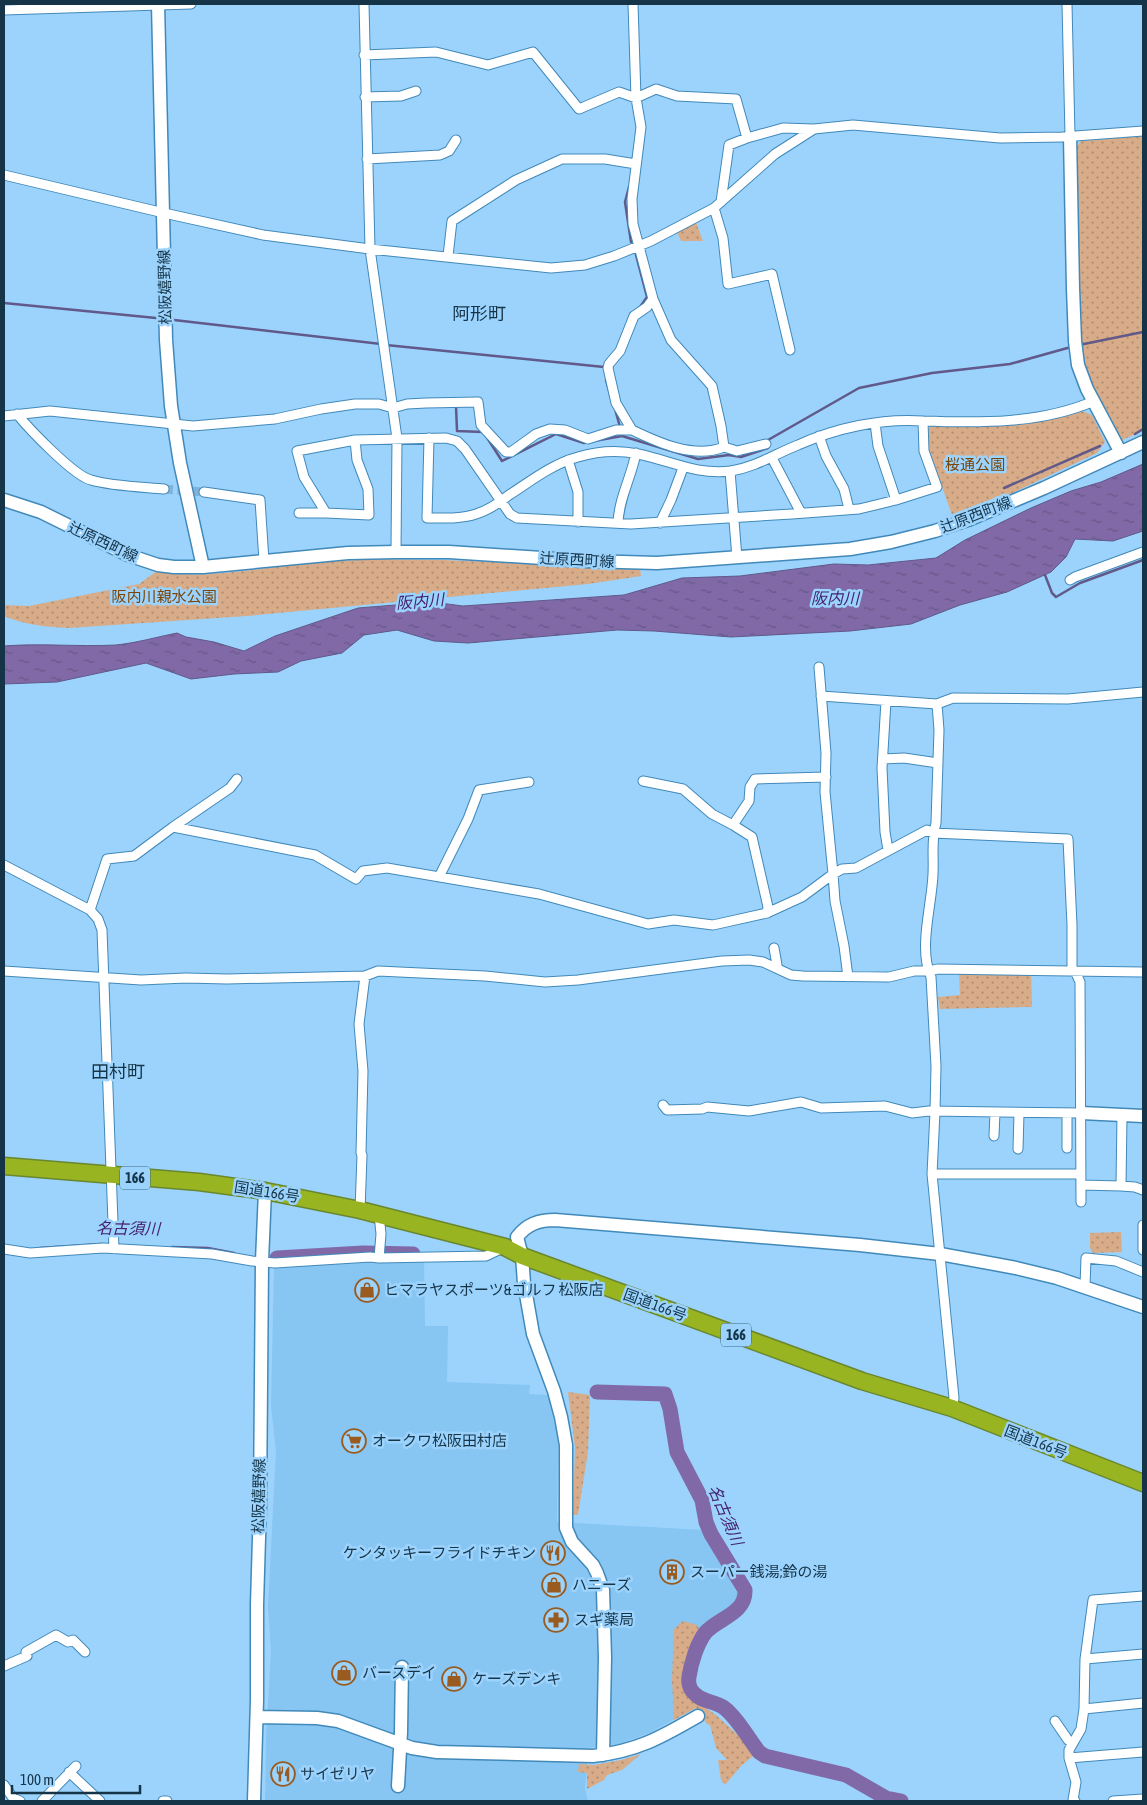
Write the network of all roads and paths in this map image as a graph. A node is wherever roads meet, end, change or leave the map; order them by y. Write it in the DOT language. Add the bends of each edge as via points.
graph roads {
  1 [pos="158,4"];
  2 [pos="191,4"];
  3 [pos="364,4"];
  4 [pos="633,4"];
  5 [pos="1067,4"];
  6 [pos="4,10"];
  7 [pos="364,55"];
  8 [pos="416,91"];
  9 [pos="365,97"];
  10 [pos="636,98"];
  11 [pos="814,129"];
  12 [pos="1143,132"];
  13 [pos="1070,136"];
  14 [pos="747,138"];
  15 [pos="456,140"];
  16 [pos="367,158"];
  17 [pos="636,164"];
  18 [pos="4,175"];
  19 [pos="718,205"];
  20 [pos="164,213"];
  21 [pos="640,246"];
  22 [pos="370,249"];
  23 [pos="448,256"];
  24 [pos="653,298"];
  25 [pos="790,350"];
  26 [pos="1094,401"];
  27 [pos="393,408"];
  28 [pos="18,414"];
  29 [pos="4,416"];
  30 [pos="923,421"];
  31 [pos="875,423"];
  32 [pos="174,424"];
  33 [pos="624,430"];
  34 [pos="819,436"];
  35 [pos="397,438"];
  36 [pos="429,438"];
  37 [pos="355,440"];
  38 [pos="1143,442"];
  39 [pos="766,444"];
  40 [pos="724,447"];
  41 [pos="636,453"];
  42 [pos="1121,453"];
  43 [pos="772,458"];
  44 [pos="568,460"];
  45 [pos="683,468"];
  46 [pos="730,471"];
  47 [pos="164,489"];
  48 [pos="204,492"];
  49 [pos="4,500"];
  50 [pos="896,500"];
  51 [pos="501,501"];
  52 [pos="849,509"];
  53 [pos="299,513"];
  54 [pos="326,513"];
  55 [pos="802,513"];
  56 [pos="734,518"];
  57 [pos="578,522"];
  58 [pos="660,523"];
  59 [pos="618,524"];
  60 [pos="396,552"];
  61 [pos="1143,552"];
  62 [pos="737,558"];
  63 [pos="264,561"];
  64 [pos="203,568"];
  65 [pos="1070,580"];
  66 [pos="819,667"];
  67 [pos="1143,692"];
  68 [pos="821,696"];
  69 [pos="886,701"];
  70 [pos="937,704"];
  71 [pos="883,759"];
  72 [pos="938,763"];
  73 [pos="826,777"];
  74 [pos="237,779"];
  75 [pos="643,781"];
  76 [pos="529,782"];
  77 [pos="733,825"];
  78 [pos="173,827"];
  79 [pos="933,833"];
  80 [pos="888,850"];
  81 [pos="4,865"];
  82 [pos="833,874"];
  83 [pos="439,877"];
  84 [pos="90,910"];
  85 [pos="767,913"];
  86 [pos="774,948"];
  87 [pos="776,968"];
  88 [pos="4,971"];
  89 [pos="928,971"];
  90 [pos="1074,971"];
  91 [pos="1143,972"];
  92 [pos="365,976"];
  93 [pos="848,977"];
  94 [pos="103,978"];
  95 [pos="664,1105"];
  96 [pos="935,1112"];
  97 [pos="994,1112"];
  98 [pos="1019,1113"];
  99 [pos="1067,1113"];
  100 [pos="1081,1113"];
  101 [pos="1122,1115"];
  102 [pos="1143,1116"];
  103 [pos="994,1136"];
  104 [pos="1068,1148"];
  105 [pos="1018,1149"];
  106 [pos="4,1166"];
  107 [pos="932,1174"];
  108 [pos="1081,1174"];
  109 [pos="112,1176"];
  110 [pos="1081,1185"];
  111 [pos="1121,1186"];
  112 [pos="1143,1190"];
  113 [pos="265,1191"];
  114 [pos="1081,1202"];
  115 [pos="360,1210"];
  116 [pos="379,1214"];
  117 [pos="1143,1225"];
  118 [pos="114,1246"];
  119 [pos="505,1247"];
  120 [pos="4,1249"];
  121 [pos="1143,1250"];
  122 [pos="940,1254"];
  123 [pos="380,1255"];
  124 [pos="522,1256"];
  125 [pos="262,1261"];
  126 [pos="1143,1272"];
  127 [pos="1085,1286"];
  128 [pos="1143,1307"];
  129 [pos="952,1408"];
  130 [pos="1143,1483"];
  131 [pos="1143,1596"];
  132 [pos="85,1652"];
  133 [pos="1143,1654"];
  134 [pos="1085,1659"];
  135 [pos="4,1666"];
  136 [pos="402,1667"];
  137 [pos="1143,1703"];
  138 [pos="1084,1709"];
  139 [pos="698,1716"];
  140 [pos="257,1717"];
  141 [pos="1055,1721"];
  142 [pos="400,1744"];
  143 [pos="1072,1744"];
  144 [pos="1143,1752"];
  145 [pos="603,1755"];
  146 [pos="1069,1758"];
  147 [pos="76,1766"];
  148 [pos="69,1772"];
  149 [pos="4,1785"];
  150 [pos="398,1786"];
  151 [pos="1143,1798"];
  152 [pos="14,1800"];
  153 [pos="42,1801"];
  154 [pos="100,1801"];
  155 [pos="254,1801"];
  156 [pos="1075,1801"];
  157 [pos="1113,1801"];
  1 -- 2 [label="street"];
  1 -- 6 [label="street"];
  1 -- 20 [label="main road, 松阪嬉野線"];
  3 -- 7 [label="street"];
  4 -- 10 [label="street"];
  5 -- 13 [label="street"];
  7 -- 9 [label="street"];
  7 -- 10 [label="street" via="436,52 488,65 533,52 579,109 619,92"];
  8 -- 9 [label="street" via="401,96"];
  9 -- 16 [label="street"];
  10 -- 14 [label="street" via="656,89 677,96 736,99"];
  10 -- 17 [label="street" via="641,127"];
  11 -- 13 [label="street" via="853,125 1000,138"];
  11 -- 14 [label="street" via="783,128"];
  11 -- 19 [label="street" via="774,154"];
  12 -- 13 [label="street"];
  13 -- 26 [label="main road" via="1076,345 1078,365"];
  14 -- 19 [label="street" via="729,145"];
  15 -- 16 [label="street" via="449,151 440,155"];
  16 -- 22 [label="street"];
  17 -- 21 [label="street" via="633,224"];
  17 -- 23 [label="street" via="605,159 562,159 516,180 452,221"];
  18 -- 20 [label="street"];
  19 -- 21 [label="street"];
  19 -- 25 [label="street" via="728,284 772,274"];
  20 -- 22 [label="street" via="263,235"];
  20 -- 32 [label="main road, 松阪嬉野線" via="166,340"];
  21 -- 23 [label="street" via="585,265 551,268"];
  21 -- 24 [label="street"];
  22 -- 23 [label="street"];
  22 -- 27 [label="street"];
  24 -- 33 [label="street" via="634,316 620,351 608,368"];
  24 -- 40 [label="street" via="671,340 712,386"];
  26 -- 30 [label="street" via="1029,419"];
  26 -- 42 [label="main road"];
  27 -- 32 [label="street" via="379,404 355,404 275,419 193,426"];
  27 -- 33 [label="street" via="406,404 478,402 482,425 506,452 550,429 565,430 588,439"];
  27 -- 35 [label="street"];
  28 -- 29 [label="street"];
  28 -- 32 [label="street" via="50,411"];
  28 -- 47 [label="street" via="61,459 90,480"];
  30 -- 31 [label="street"];
  30 -- 50 [label="street" via="924,451 937,486"];
  31 -- 34 [label="street"];
  31 -- 50 [label="street" via="878,446"];
  32 -- 64 [label="main road, 松阪嬉野線"];
  33 -- 40 [label="street" via="694,451"];
  34 -- 43 [label="street"];
  34 -- 52 [label="street" via="844,490"];
  35 -- 36 [label="street"];
  35 -- 37 [label="street"];
  35 -- 60 [label="street"];
  36 -- 51 [label="street" via="457,441"];
  36 -- 51 [label="street" via="428,518 465,517"];
  37 -- 54 [label="street" via="357,460 368,489 369,515"];
  37 -- 54 [label="street" via="296,451 304,477"];
  38 -- 42 [label="main road, 辻原西町線"];
  39 -- 40 [label="street" via="737,451"];
  41 -- 44 [label="street" via="609,452"];
  41 -- 45 [label="street"];
  41 -- 59 [label="street" via="620,505"];
  42 -- 62 [label="main road, 辻原西町線" via="1035,492 936,531 850,549"];
  43 -- 46 [label="street"];
  43 -- 55 [label="street"];
  44 -- 51 [label="street" via="546,470"];
  44 -- 57 [label="street" via="578,492"];
  45 -- 46 [label="street"];
  45 -- 58 [label="street"];
  46 -- 56 [label="street"];
  48 -- 63 [label="street" via="260,500"];
  49 -- 64 [label="main road, 辻原西町線" via="41,512 143,561"];
  50 -- 52 [label="street"];
  51 -- 57 [label="street" via="517,518"];
  52 -- 55 [label="street"];
  53 -- 54 [label="street"];
  55 -- 56 [label="street"];
  56 -- 58 [label="street"];
  56 -- 62 [label="street"];
  57 -- 59 [label="street"];
  58 -- 59 [label="street"];
  60 -- 62 [label="main road, 辻原西町線" via="642,563"];
  60 -- 63 [label="main road, 辻原西町線"];
  61 -- 65 [label="street"];
  63 -- 64 [label="main road, 辻原西町線"];
  66 -- 68 [label="street"];
  67 -- 70 [label="street" via="1068,699 953,698"];
  68 -- 69 [label="street"];
  68 -- 73 [label="street"];
  69 -- 70 [label="street"];
  69 -- 71 [label="street"];
  70 -- 72 [label="street"];
  71 -- 72 [label="street" via="904,758"];
  71 -- 80 [label="street"];
  72 -- 79 [label="street"];
  73 -- 77 [label="street" via="755,779 750,787 749,801"];
  73 -- 82 [label="street"];
  74 -- 78 [label="street" via="230,788"];
  75 -- 77 [label="street" via="682,789 712,814"];
  76 -- 83 [label="street" via="479,790"];
  77 -- 85 [label="street" via="752,837"];
  78 -- 83 [label="street" via="315,855 356,879 363,871 387,868"];
  78 -- 84 [label="street" via="134,856 108,859"];
  79 -- 80 [label="street" via="927,830"];
  79 -- 89 [label="street" via="933,875 926,938"];
  79 -- 90 [label="street" via="1068,839"];
  80 -- 82 [label="street" via="856,868"];
  81 -- 84 [label="street"];
  82 -- 85 [label="street" via="802,897"];
  82 -- 93 [label="street"];
  83 -- 85 [label="street" via="539,894 648,924 674,920 713,925"];
  84 -- 94 [label="street" via="102,930"];
  86 -- 87 [label="street"];
  87 -- 92 [label="street" via="749,960 722,961 545,982 378,971"];
  87 -- 93 [label="street" via="791,975"];
  88 -- 94 [label="street"];
  89 -- 90 [label="street"];
  89 -- 93 [label="street" via="888,977"];
  89 -- 96 [label="street" via="934,1013"];
  90 -- 91 [label="street"];
  90 -- 100 [label="street" via="1080,982"];
  92 -- 94 [label="street"];
  92 -- 115 [label="street" via="360,1024 364,1071"];
  94 -- 109 [label="street"];
  95 -- 96 [label="street" via="667,1110 706,1107 749,1111 801,1102 821,1108 885,1106 912,1113"];
  96 -- 97 [label="street"];
  96 -- 107 [label="street"];
  97 -- 98 [label="street"];
  97 -- 103 [label="street"];
  98 -- 99 [label="street"];
  98 -- 105 [label="street"];
  99 -- 100 [label="street"];
  99 -- 104 [label="street"];
  100 -- 101 [label="main road"];
  100 -- 108 [label="street"];
  101 -- 102 [label="main road"];
  101 -- 111 [label="street"];
  106 -- 109 [label="highway, 国道166号 / 166"];
  107 -- 108 [label="street"];
  107 -- 122 [label="street"];
  108 -- 110 [label="street"];
  109 -- 113 [label="highway, 国道166号 / 166" via="199,1182"];
  109 -- 118 [label="street"];
  110 -- 111 [label="street"];
  110 -- 114 [label="street"];
  111 -- 112 [label="street"];
  113 -- 115 [label="highway, 国道166号 / 166"];
  113 -- 125 [label="main road, 松阪嬉野線"];
  115 -- 116 [label="highway, 国道166号 / 166"];
  116 -- 119 [label="highway, 国道166号 / 166"];
  116 -- 123 [label="street"];
  117 -- 121 [label="street"];
  118 -- 120 [label="street" via="30,1253"];
  118 -- 125 [label="street"];
  119 -- 123 [label="street" via="486,1256"];
  119 -- 124 [label="highway, 国道166号 / 166"];
  122 -- 124 [label="main road" via="544,1220 523,1230 517,1237"];
  122 -- 127 [label="main road" via="1016,1268"];
  122 -- 129 [label="street" via="954,1398"];
  123 -- 125 [label="street" via="275,1263"];
  124 -- 129 [label="highway, 国道166号 / 166" via="862,1381"];
  124 -- 145 [label="main road" via="533,1334 554,1391 566,1445 566,1528 572,1542 593,1565 603,1590"];
  125 -- 140 [label="main road, 松阪嬉野線"];
  126 -- 127 [label="street" via="1116,1261 1086,1258"];
  127 -- 128 [label="main road"];
  129 -- 130 [label="highway, 国道166号 / 166"];
  131 -- 134 [label="street" via="1093,1600"];
  132 -- 135 [label="street" via="72,1640 68,1642 56,1634 26,1652 27,1656"];
  133 -- 134 [label="street"];
  134 -- 138 [label="street"];
  136 -- 142 [label="main road"];
  137 -- 138 [label="street"];
  138 -- 143 [label="street" via="1081,1729"];
  139 -- 145 [label="main road" via="650,1743"];
  140 -- 142 [label="main road" via="338,1721"];
  140 -- 155 [label="main road, 松阪嬉野線"];
  141 -- 143 [label="street"];
  142 -- 145 [label="main road" via="437,1752"];
  142 -- 150 [label="main road"];
  143 -- 146 [label="street"];
  144 -- 146 [label="street"];
  146 -- 156 [label="street" via="1076,1782"];
  147 -- 148 [label="street"];
  148 -- 153 [label="street"];
  148 -- 154 [label="street"];
  149 -- 152 [label="street"];
  151 -- 157 [label="street"];
}
